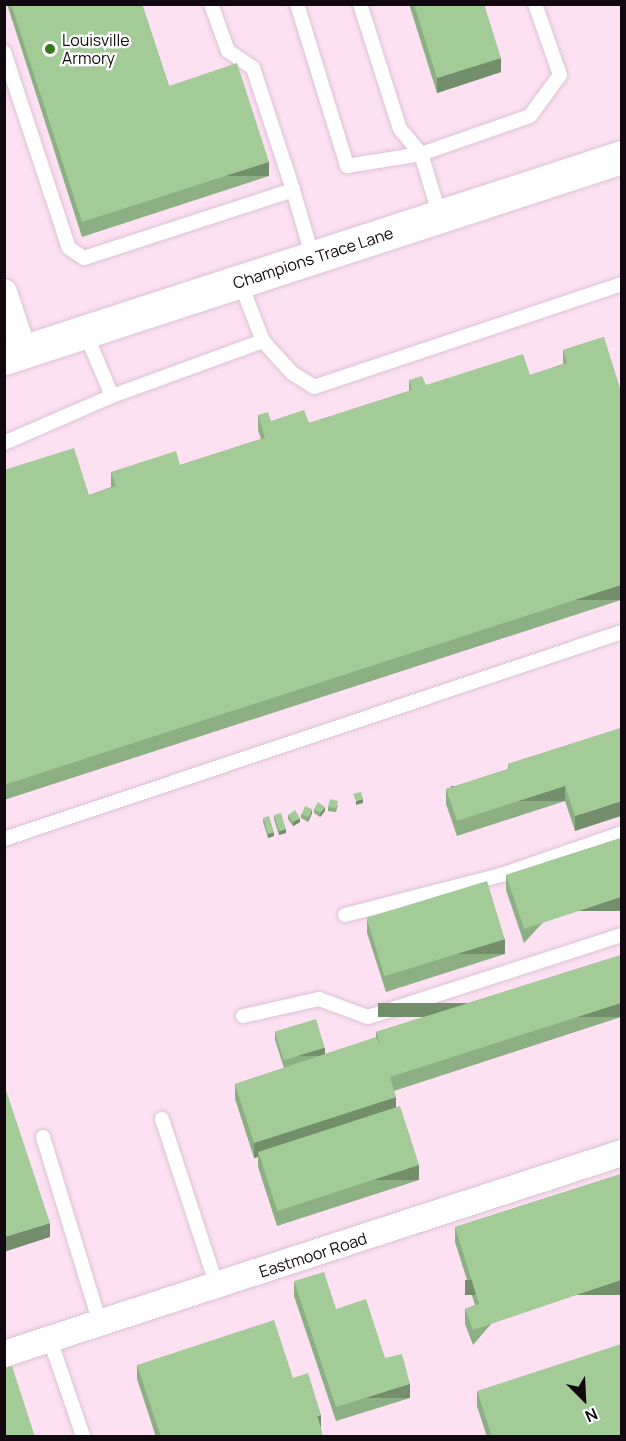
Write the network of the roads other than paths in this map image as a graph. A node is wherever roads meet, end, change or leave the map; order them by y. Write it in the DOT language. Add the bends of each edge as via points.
graph roads {
  1 [pos="211,4"];
  2 [pos="297,4"];
  3 [pos="360,4"];
  4 [pos="535,4"];
  5 [pos="4,52"];
  6 [pos="421,154"];
  7 [pos="621,157"];
  8 [pos="293,190"];
  9 [pos="440,216"];
  10 [pos="313,258"];
  11 [pos="240,282"];
  12 [pos="621,284"];
  13 [pos="4,292"];
  14 [pos="85,332"];
  15 [pos="263,341"];
  16 [pos="14,355"];
  17 [pos="112,396"];
  18 [pos="4,443"];
  19 [pos="621,632"];
  20 [pos="621,833"];
  21 [pos="4,839"];
  22 [pos="345,915"];
  23 [pos="621,935"];
  24 [pos="243,1016"];
  25 [pos="162,1119"];
  26 [pos="43,1137"];
  27 [pos="621,1153"];
  28 [pos="217,1286"];
  29 [pos="100,1324"];
  30 [pos="50,1340"];
  31 [pos="4,1354"];
  32 [pos="83,1437"];
  1 -- 8 [label="lane" via="228,51 253,68"];
  2 -- 6 [label="lane" via="347,166"];
  3 -- 6 [label="lane" via="400,129"];
  4 -- 6 [label="lane" via="560,75 530,116"];
  5 -- 8 [label="lane" via="69,248 84,258"];
  6 -- 9 [label="lane"];
  7 -- 9 [label="street, Champions Trace Lane"];
  8 -- 10 [label="lane"];
  9 -- 10 [label="street, Champions Trace Lane"];
  10 -- 11 [label="street, Champions Trace Lane"];
  11 -- 14 [label="street, Champions Trace Lane"];
  11 -- 15 [label="lane"];
  12 -- 15 [label="lane" via="314,387 292,373"];
  13 -- 16 [label="street"];
  14 -- 16 [label="street, Champions Trace Lane"];
  14 -- 17 [label="lane"];
  15 -- 17 [label="lane"];
  17 -- 18 [label="lane"];
  19 -- 21 [label="lane"];
  20 -- 22 [label="lane" via="501,875"];
  23 -- 24 [label="lane" via="368,1017 319,999"];
  25 -- 28 [label="lane"];
  26 -- 29 [label="lane"];
  27 -- 28 [label="street, Eastmoor Road"];
  28 -- 29 [label="street, Eastmoor Road"];
  29 -- 30 [label="street, Eastmoor Road"];
  30 -- 31 [label="street, Eastmoor Road"];
  30 -- 32 [label="lane"];
}
